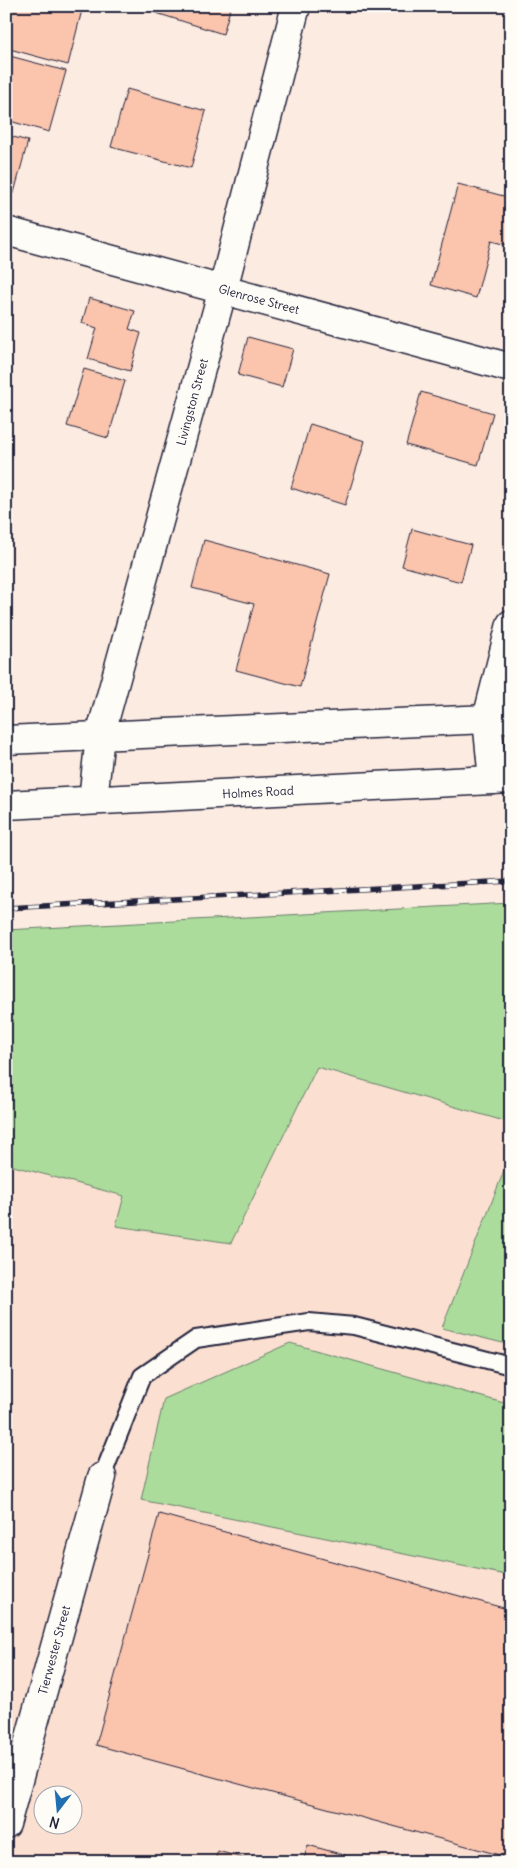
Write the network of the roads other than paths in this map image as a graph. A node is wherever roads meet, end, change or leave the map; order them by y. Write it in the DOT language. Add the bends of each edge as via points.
graph roads {
  1 [pos="296,6"];
  2 [pos="6,231"];
  3 [pos="222,289"];
  4 [pos="511,368"];
  5 [pos="511,624"];
  6 [pos="499,719"];
  7 [pos="100,736"];
  8 [pos="6,740"];
  9 [pos="502,780"];
  10 [pos="93,800"];
  11 [pos="6,805"];
  12 [pos="511,1366"];
  13 [pos="102,1477"];
  14 [pos="6,1824"];
  1 -- 3 [label="street, Livingston Street"];
  2 -- 3 [label="street, Glenrose Street"];
  3 -- 4 [label="street, Glenrose Street"];
  3 -- 7 [label="street, Livingston Street"];
  5 -- 6 [label="street"];
  6 -- 7 [label="street"];
  6 -- 9 [label="street"];
  7 -- 8 [label="street"];
  7 -- 10 [label="street, Livingston Street"];
  9 -- 10 [label="street, Holmes Road"];
  10 -- 11 [label="street, Holmes Road"];
  12 -- 13 [label="lane" via="354,1326 309,1322 196,1339 142,1376"];
  13 -- 14 [label="street, Tierwester Street"];
}
